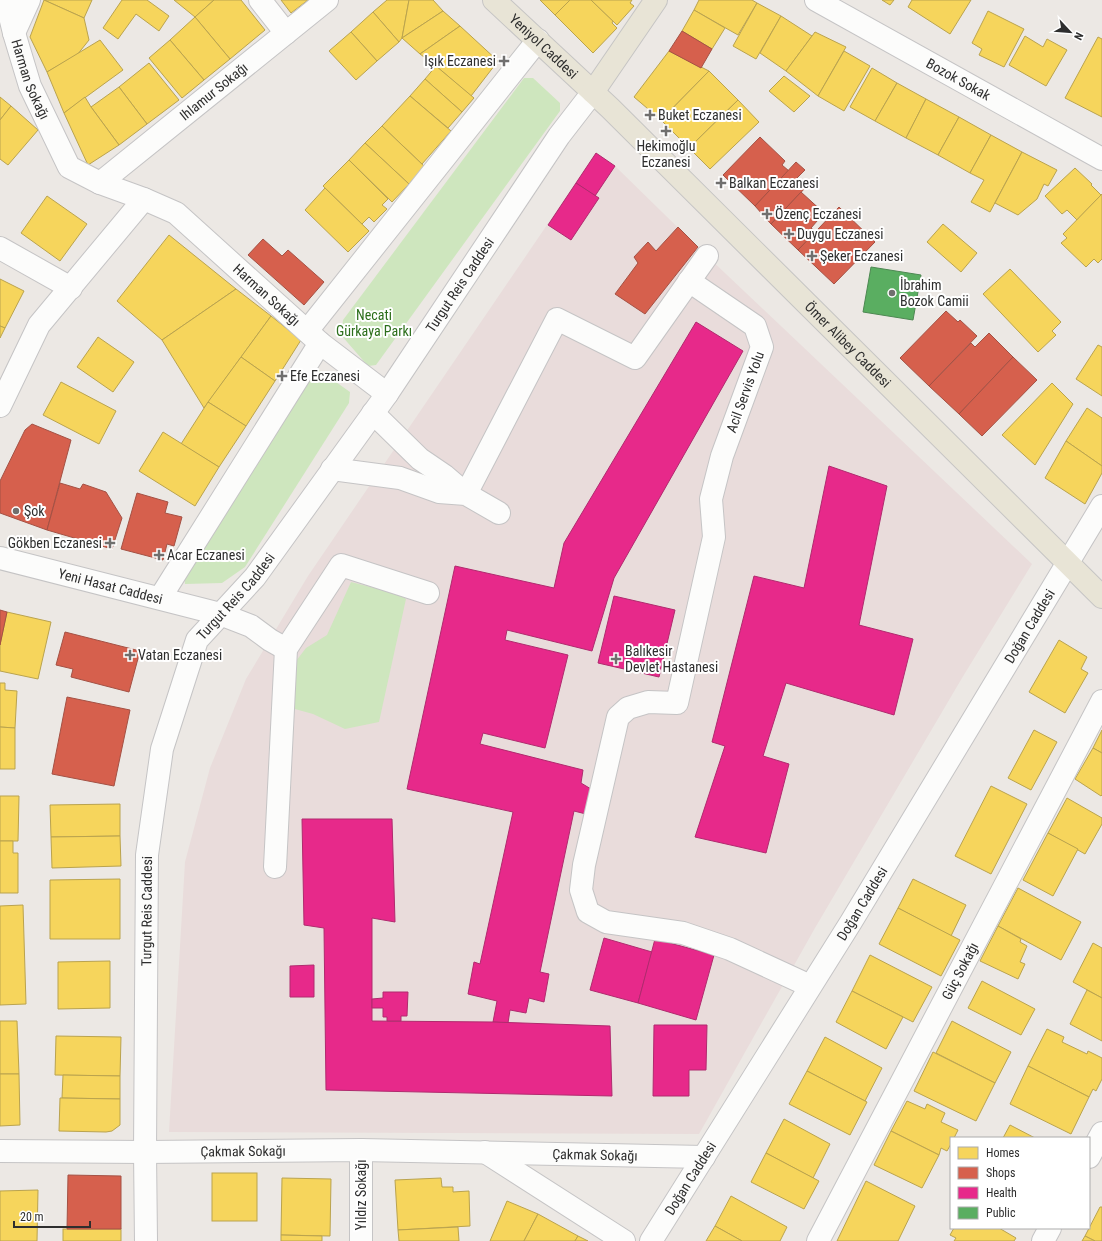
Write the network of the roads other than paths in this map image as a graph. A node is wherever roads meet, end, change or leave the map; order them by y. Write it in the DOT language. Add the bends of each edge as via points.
graph roads {
  1 [pos="6,0"];
  2 [pos="29,0"];
  3 [pos="260,0"];
  4 [pos="327,0"];
  5 [pos="494,0"];
  6 [pos="656,0"];
  7 [pos="816,0"];
  8 [pos="14,33"];
  9 [pos="286,33"];
  10 [pos="538,40"];
  11 [pos="593,92"];
  12 [pos="1102,159"];
  13 [pos="100,183"];
  14 [pos="144,200"];
  15 [pos="0,248"];
  16 [pos="706,256"];
  17 [pos="689,281"];
  18 [pos="71,288"];
  19 [pos="314,337"];
  20 [pos="387,394"];
  21 [pos="0,406"];
  22 [pos="373,413"];
  23 [pos="332,469"];
  24 [pos="466,494"];
  25 [pos="1102,506"];
  26 [pos="499,513"];
  27 [pos="0,558"];
  28 [pos="1067,563"];
  29 [pos="428,593"];
  30 [pos="1102,597"];
  31 [pos="160,598"];
  32 [pos="220,614"];
  33 [pos="286,649"];
  34 [pos="1102,701"];
  35 [pos="275,866"];
  36 [pos="810,986"];
  37 [pos="1102,1133"];
  38 [pos="361,1150"];
  39 [pos="0,1151"];
  40 [pos="145,1152"];
  41 [pos="485,1152"];
  42 [pos="1090,1155"];
  43 [pos="704,1157"];
  44 [pos="1049,1229"];
  45 [pos="146,1241"];
  46 [pos="361,1241"];
  47 [pos="624,1241"];
  48 [pos="651,1241"];
  49 [pos="818,1241"];
  50 [pos="1043,1241"];
  1 -- 8 [label="street, Harman Sokağı"];
  2 -- 8 [label="street"];
  3 -- 9 [label="street"];
  4 -- 9 [label="street, Ihlamur Sokağı"];
  5 -- 10 [label="main road, Yeniyol Caddesi"];
  6 -- 11 [label="main road"];
  7 -- 12 [label="street, Bozok Sokak"];
  8 -- 13 [label="street, Harman Sokağı" via="30,86 69,167"];
  9 -- 13 [label="street, Ihlamur Sokağı"];
  10 -- 11 [label="main road, Yeniyol Caddesi"];
  10 -- 19 [label="street"];
  11 -- 20 [label="street, Turgut Reis Caddesi" via="555,143"];
  11 -- 28 [label="main road, Ömer Alibey Caddesi"];
  13 -- 14 [label="street, Harman Sokağı"];
  14 -- 18 [label="street"];
  14 -- 19 [label="street, Harman Sokağı" via="176,213"];
  15 -- 18 [label="street"];
  16 -- 17 [label="street"];
  17 -- 24 [label="street" via="635,358 557,319"];
  17 -- 36 [label="street, Acil Servis Yolu" via="755,326 762,347 722,456 711,499 714,537 677,703 648,702 628,708 618,717 584,865 581,890 588,912 606,922 683,933 730,949"];
  18 -- 21 [label="street" via="39,325"];
  19 -- 20 [label="street, Harman Sokağı"];
  19 -- 31 [label="street"];
  20 -- 22 [label="street, Turgut Reis Caddesi"];
  22 -- 23 [label="street, Turgut Reis Caddesi"];
  22 -- 24 [label="street" via="420,459"];
  23 -- 24 [label="street" via="400,478 439,492"];
  23 -- 32 [label="street, Turgut Reis Caddesi" via="255,577"];
  24 -- 26 [label="street"];
  25 -- 28 [label="street, Doğan Caddesi"];
  27 -- 31 [label="street, Yeni Hasat Caddesi"];
  28 -- 30 [label="main road, Ömer Alibey Caddesi"];
  28 -- 36 [label="street, Doğan Caddesi"];
  29 -- 33 [label="street" via="341,565"];
  31 -- 32 [label="street, Yeni Hasat Caddesi"];
  32 -- 33 [label="street, Yeni Hasat Caddesi" via="251,626"];
  32 -- 40 [label="street, Turgut Reis Caddesi" via="197,640 162,750 146,855"];
  33 -- 35 [label="street"];
  34 -- 49 [label="street, Güç Sokağı"];
  36 -- 43 [label="street, Doğan Caddesi"];
  37 -- 42 [label="street"];
  38 -- 40 [label="street, Çakmak Sokağı"];
  38 -- 41 [label="street, Çakmak Sokağı"];
  38 -- 46 [label="street, Yıldız Sokağı"];
  39 -- 40 [label="street, Çakmak Sokağı"];
  40 -- 45 [label="street, Turgut Reis Caddesi"];
  41 -- 43 [label="street, Çakmak Sokağı"];
  41 -- 47 [label="street"];
  43 -- 48 [label="street, Doğan Caddesi"];
  44 -- 50 [label="street"];
}
